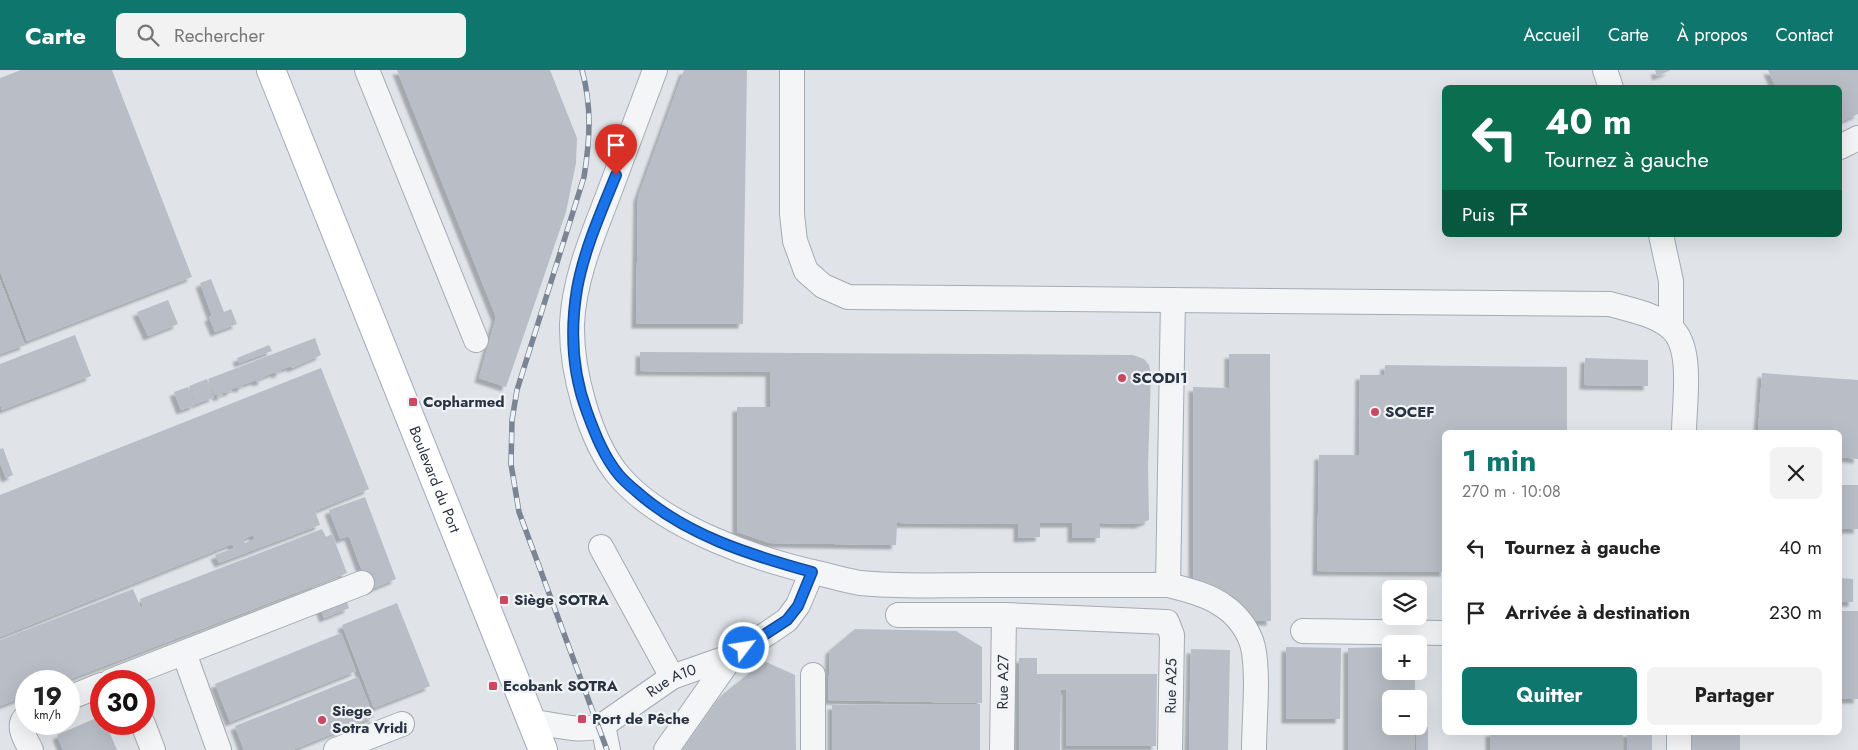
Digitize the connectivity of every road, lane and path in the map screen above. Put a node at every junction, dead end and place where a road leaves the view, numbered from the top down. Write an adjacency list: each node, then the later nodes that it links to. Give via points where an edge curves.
1 (271, 70): 27 (main road, Boulevard du Port)
2 (367, 70): 12 (street)
3 (655, 70): 15 (street, via 589,245 577,287 574,365 583,402 597,440 619,475 648,502 686,526 729,546)
4 (792, 70): 10 (street, via 792,228 806,271 823,286 848,297)
5 (1605, 70): 6 (street)
6 (1610, 85)
7 (1858, 138): 8 (street)
8 (1842, 146)
9 (1661, 237): 11 (street, via 1671,281)
10 (1173, 300): 11 (street, via 1610,304 1653,317); 17 (street)
11 (1671, 327): 13 (street, via 1680,337 1686,356)
12 (476, 340)
13 (1684, 430)
14 (600, 547): 26 (street)
15 (812, 572): 17 (street, via 859,582 906,585); 23 (street, Rue A10, via 798,606 787,620)
16 (362, 583): 22 (street)
17 (1168, 585): 43 (street, via 1198,593 1224,606 1249,636 1253,647)
18 (898, 615): 19 (street)
19 (1004, 615): 41 (street, Rue A27); 42 (street, Rue A25, via 1167,622 1172,635)
20 (1303, 631): 21 (street)
21 (1442, 632)
22 (184, 653): 24 (street); 35 (street)
23 (732, 656): 26 (street, Rue A10); 39 (street, Rue A10)
24 (144, 670)
25 (813, 674): 40 (street)
26 (672, 677): 29 (street, Rue A10)
27 (530, 721): 29 (street, Rue A10, via 581,730); 37 (main road, Boulevard du Port)
28 (402, 724): 36 (street)
29 (603, 725): 38 (street)
30 (24, 735): 33 (street)
31 (147, 735): 34 (street)
32 (1679, 735): 44 (street)
33 (30, 750)
34 (153, 750)
35 (218, 750)
36 (336, 750)
37 (543, 750)
38 (608, 750)
39 (666, 750)
40 (813, 750)
41 (1002, 750)
42 (1170, 750)
43 (1254, 750)
44 (1679, 750)

